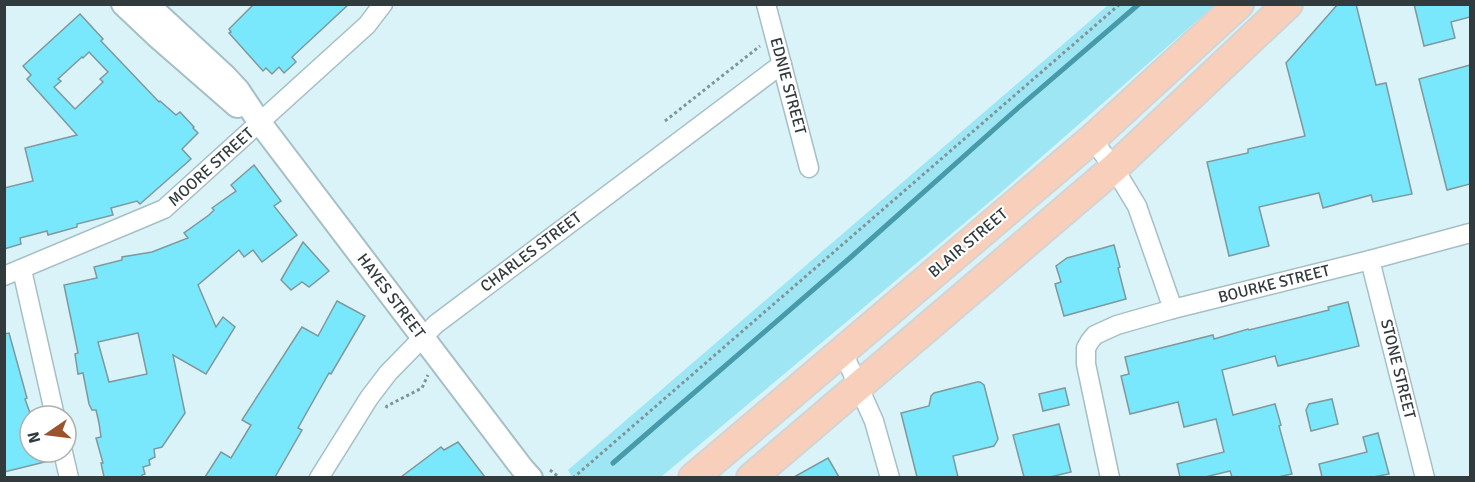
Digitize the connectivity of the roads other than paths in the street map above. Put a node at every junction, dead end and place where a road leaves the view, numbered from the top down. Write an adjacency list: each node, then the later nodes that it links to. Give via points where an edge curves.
1 (123, 4): 8 (street, HAYES STREET, via 228,100)
2 (147, 4): 8 (street, HAYES STREET, via 225,76)
3 (383, 4): 8 (street, MOORE STREET, via 367,25)
4 (766, 4): 7 (street, EDNIE STREET)
5 (1239, 4): 9 (main road, BLAIR STREET)
6 (1288, 4): 11 (main road)
7 (782, 64): 10 (street, EDNIE STREET); 16 (street, CHARLES STREET)
8 (260, 123): 14 (street, MOORE STREET, via 164,209); 16 (street, HAYES STREET)
9 (1092, 139): 11 (street); 17 (main road, BLAIR STREET)
10 (809, 168)
11 (1114, 168): 15 (street, via 1143,219); 18 (main road)
12 (1470, 233): 13 (street, BOURKE STREET)
13 (1370, 260): 15 (street, BOURKE STREET); 26 (street, STONE STREET)
14 (13, 273): 19 (street)
15 (1173, 309): 25 (street, BOURKE STREET, via 1103,330 1086,348)
16 (422, 338): 20 (street, HAYES STREET); 21 (street, CHARLES STREET, via 369,398)
17 (843, 350): 18 (street); 22 (main road, BLAIR STREET)
18 (858, 384): 23 (main road); 24 (street, via 874,421)
19 (51, 404)
20 (530, 472)
21 (319, 477)
22 (693, 477)
23 (751, 477)
24 (890, 477)
25 (1110, 477)
26 (1425, 477)

